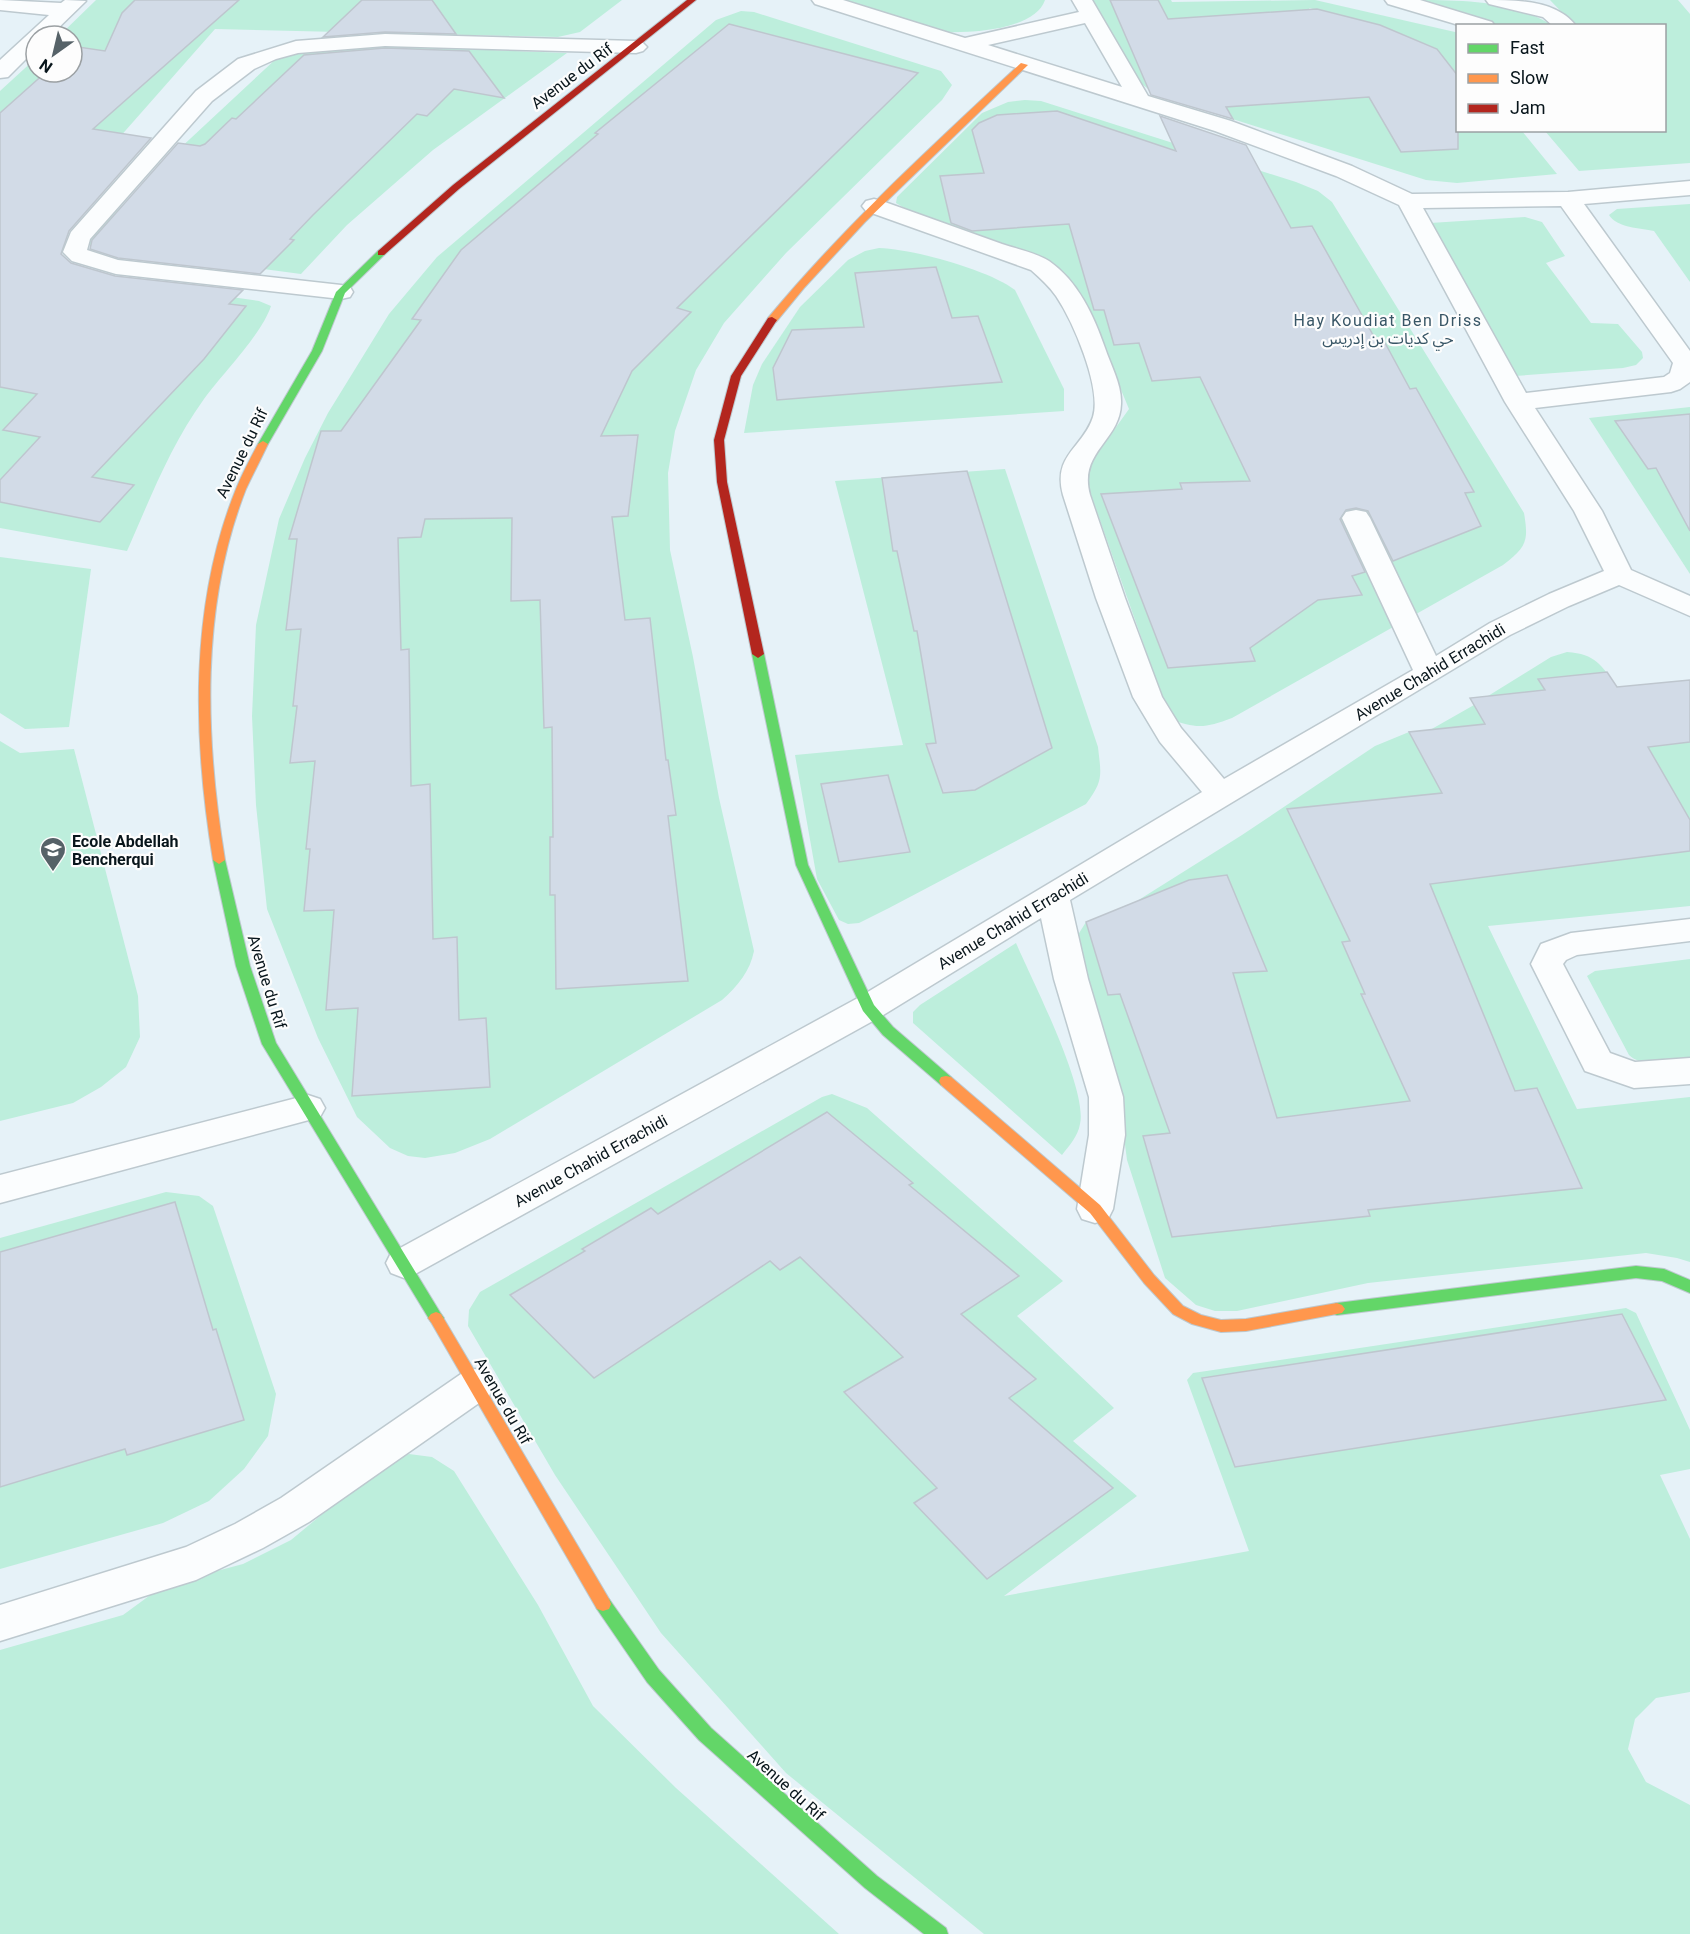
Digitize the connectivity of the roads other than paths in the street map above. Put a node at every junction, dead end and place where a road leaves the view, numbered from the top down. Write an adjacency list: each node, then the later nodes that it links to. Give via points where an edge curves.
1 (692, 0): 12 (street, Avenue du Rif)
2 (822, 0): 11 (street)
3 (1395, 0): 9 (street)
4 (1496, 0): 10 (street, via 1550,13)
5 (0, 4): 6 (street)
6 (71, 5): 8 (street)
7 (1087, 8): 11 (street); 16 (street)
8 (51, 24)
9 (1479, 24)
10 (1564, 24)
11 (963, 45): 14 (street)
12 (636, 47): 21 (street, Avenue du Rif, via 476,170); 21 (street, via 385,40 296,47 269,55 246,64 204,96 79,237 75,247 80,256 116,267)
13 (24, 49): 15 (street)
14 (1024, 65): 16 (street); 20 (street)
15 (0, 72)
16 (1139, 98): 19 (street, via 1344,171)
17 (1690, 189): 18 (street)
18 (1568, 199): 19 (street); 22 (street, via 1686,363 1681,377 1671,384)
19 (1408, 201): 22 (street)
20 (874, 206): 27 (street, via 1039,265 1073,299 1109,403 1109,414 1082,452 1074,473 1075,491 1094,556 1145,692 1178,746); 30 (street, via 761,334 736,376 718,440 722,482 802,865)
21 (340, 292): 32 (street, Avenue du Rif, via 317,351 253,460 227,524 211,611 203,711 210,816 243,966 269,1044)
22 (1518, 402): 24 (street, via 1576,491)
23 (1356, 518): 26 (street)
24 (1620, 575): 25 (street); 26 (street, Avenue Chahid Errachidi, via 1500,629)
25 (1690, 607)
26 (1429, 674): 27 (street, Avenue Chahid Errachidi)
27 (1221, 794): 28 (street, Avenue Chahid Errachidi)
28 (1053, 898): 30 (street, Avenue Chahid Errachidi); 34 (street, via 1071,979 1106,1098 1107,1136)
29 (1690, 930): 31 (street, via 1571,944 1553,952 1547,964 1597,1062 1634,1075)
30 (868, 1008): 34 (street, via 888,1031); 35 (street, Avenue Chahid Errachidi)
31 (1690, 1071)
32 (308, 1108): 33 (street); 35 (street, Avenue du Rif)
33 (0, 1188)
34 (1095, 1209): 36 (street, via 1178,1310 1221,1326 1636,1272 1664,1275)
35 (404, 1263): 37 (street, Avenue du Rif)
36 (1690, 1287)
37 (475, 1385): 38 (street, via 296,1510 249,1536 196,1562); 39 (street, Avenue du Rif, via 591,1587 653,1677 705,1734 776,1799 871,1882)
38 (0, 1623)
39 (939, 1934)

